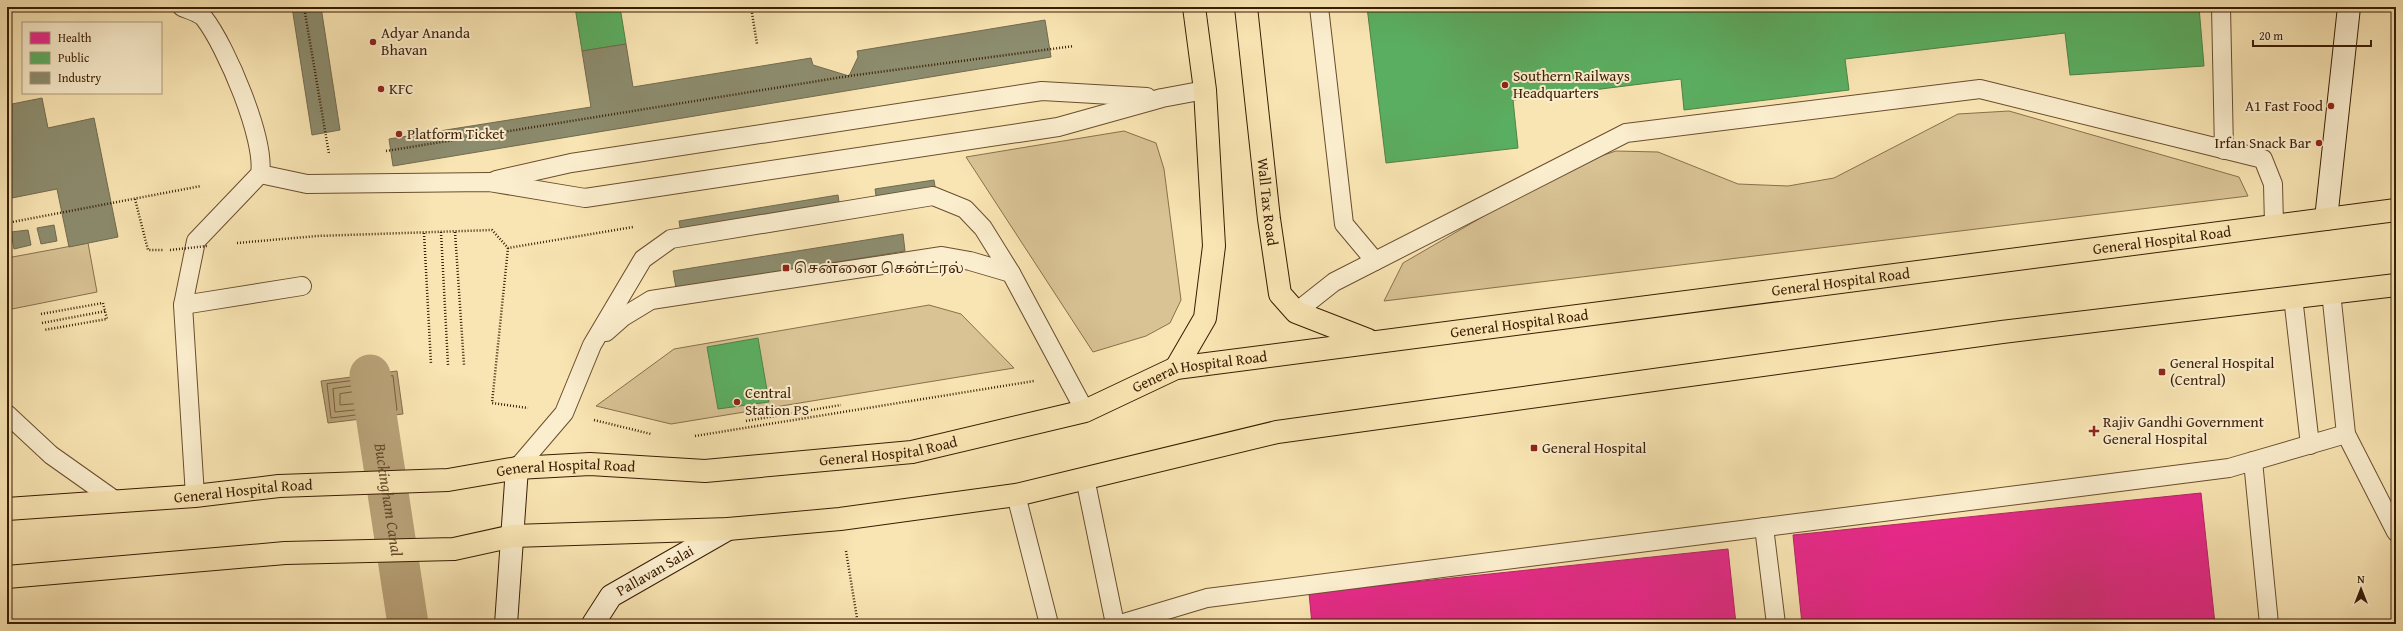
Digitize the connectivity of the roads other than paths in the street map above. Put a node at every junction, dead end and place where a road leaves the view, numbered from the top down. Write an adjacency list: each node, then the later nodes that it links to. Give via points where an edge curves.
1 (182, 7): 10 (lane, via 203,17 231,64 246,105 262,163)
2 (1194, 7): 7 (main road)
3 (1246, 7): 22 (main road, Wall Tax Road, via 1269,219 1280,294)
4 (1319, 7): 15 (lane, via 1344,224)
5 (2221, 7): 9 (lane)
6 (2348, 7): 13 (main road)
7 (1204, 90): 8 (lane); 25 (main road, via 1214,246 1204,318)
8 (1162, 98): 11 (lane, via 1042,91 572,163); 11 (lane, via 1058,127 585,198)
9 (2224, 150): 14 (lane, via 2262,160 2273,184); 15 (lane, via 1980,89 1626,133)
10 (260, 174): 11 (lane, via 307,184); 21 (lane, via 196,241)
11 (488, 182)
12 (2396, 210): 13 (main road, General Hospital Road)
13 (2326, 219): 14 (main road, General Hospital Road)
14 (2274, 225): 23 (main road, General Hospital Road)
15 (1375, 261): 22 (lane, via 1334,282)
16 (1011, 273): 24 (lane, via 942,256 651,300 622,317); 24 (lane, via 983,228 965,209 933,196 671,239 643,259); 26 (lane)
17 (2396, 285): 19 (main road)
18 (302, 286): 21 (lane)
19 (2332, 292): 20 (main road); 28 (lane)
20 (2293, 298): 29 (lane); 32 (main road, via 2002,332 1277,432)
21 (183, 305): 34 (lane)
22 (1296, 312): 23 (main road, Wall Tax Road)
23 (1370, 341): 25 (main road, General Hospital Road)
24 (592, 345): 31 (lane, via 564,413)
25 (1176, 368): 26 (main road, General Hospital Road)
26 (1085, 411): 31 (main road, General Hospital Road, via 912,452 706,471 590,464)
27 (7, 414): 35 (lane, via 51,455)
28 (2346, 434): 29 (lane); 39 (lane)
29 (2310, 445): 30 (lane)
30 (2253, 461): 37 (lane, via 2229,468); 49 (lane)
31 (517, 468): 34 (main road, General Hospital Road, via 448,480 279,486); 40 (main road)
32 (1084, 478): 33 (main road); 46 (lane)
33 (1016, 495): 38 (main road, via 840,520); 45 (lane)
34 (195, 496): 35 (main road, General Hospital Road)
35 (116, 501): 36 (main road, General Hospital Road)
36 (7, 509)
37 (1764, 527): 42 (lane, via 1207,598); 48 (lane)
38 (728, 529): 40 (main road); 44 (main road, Pallavan Salai, via 611,596)
39 (2396, 532)
40 (513, 536): 41 (main road, via 454,549 285,553); 43 (main road)
41 (7, 577)
42 (1145, 620): 47 (lane)
43 (506, 624)
44 (593, 624)
45 (1049, 624)
46 (1115, 624)
47 (1120, 624)
48 (1776, 624)
49 (2269, 624)

